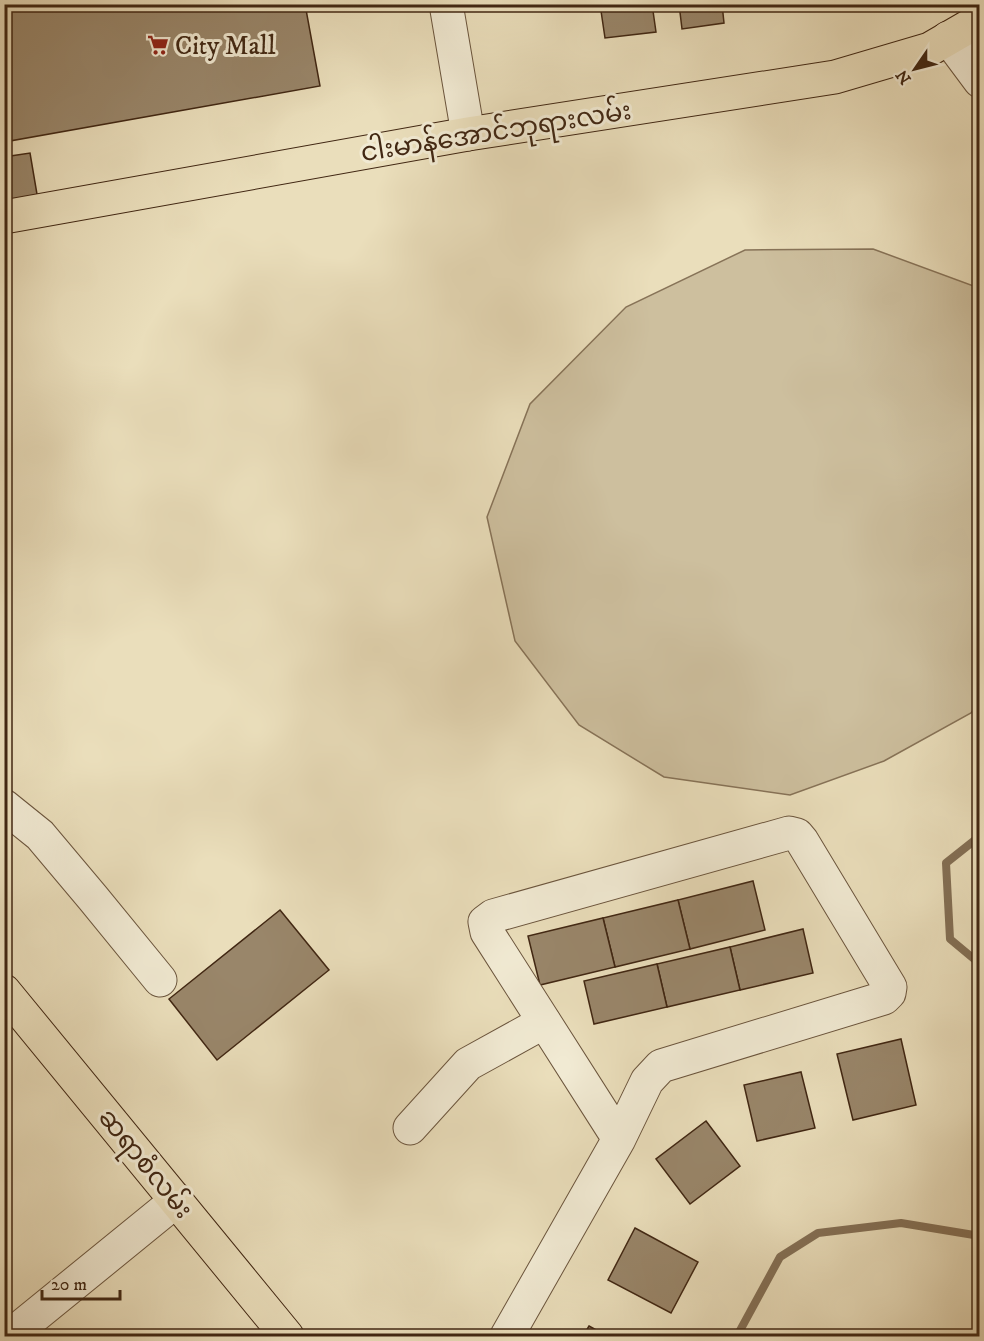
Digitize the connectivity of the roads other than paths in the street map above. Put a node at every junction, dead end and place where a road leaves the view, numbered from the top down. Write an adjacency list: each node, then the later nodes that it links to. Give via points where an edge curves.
1 (446, 4): 5 (street)
2 (980, 20): 3 (main road, ငါးမာန်အောင်ဘုရားလမ်း)
3 (948, 38): 4 (street); 5 (main road, ငါးမာန်အောင်ဘုရားလမ်း, via 930,49 835,77)
4 (980, 81)
5 (468, 134): 6 (main road, ငါးမာန်အောင်ဘုရားလမ်း)
6 (4, 218)
7 (4, 806): 8 (street, via 40,835)
8 (160, 981)
9 (4, 991): 13 (main road, ဆရာစံလမ်း)
10 (544, 1022): 11 (street, via 468,1064); 12 (street); 12 (street, via 487,932 485,922 493,916 789,833 802,841 890,987 889,993 884,998 662,1066 647,1081)
11 (410, 1128)
12 (619, 1139): 16 (street)
13 (177, 1200): 14 (street); 15 (main road, ဆရာစံလမ်း)
14 (9, 1336)
15 (287, 1336)
16 (507, 1336)

